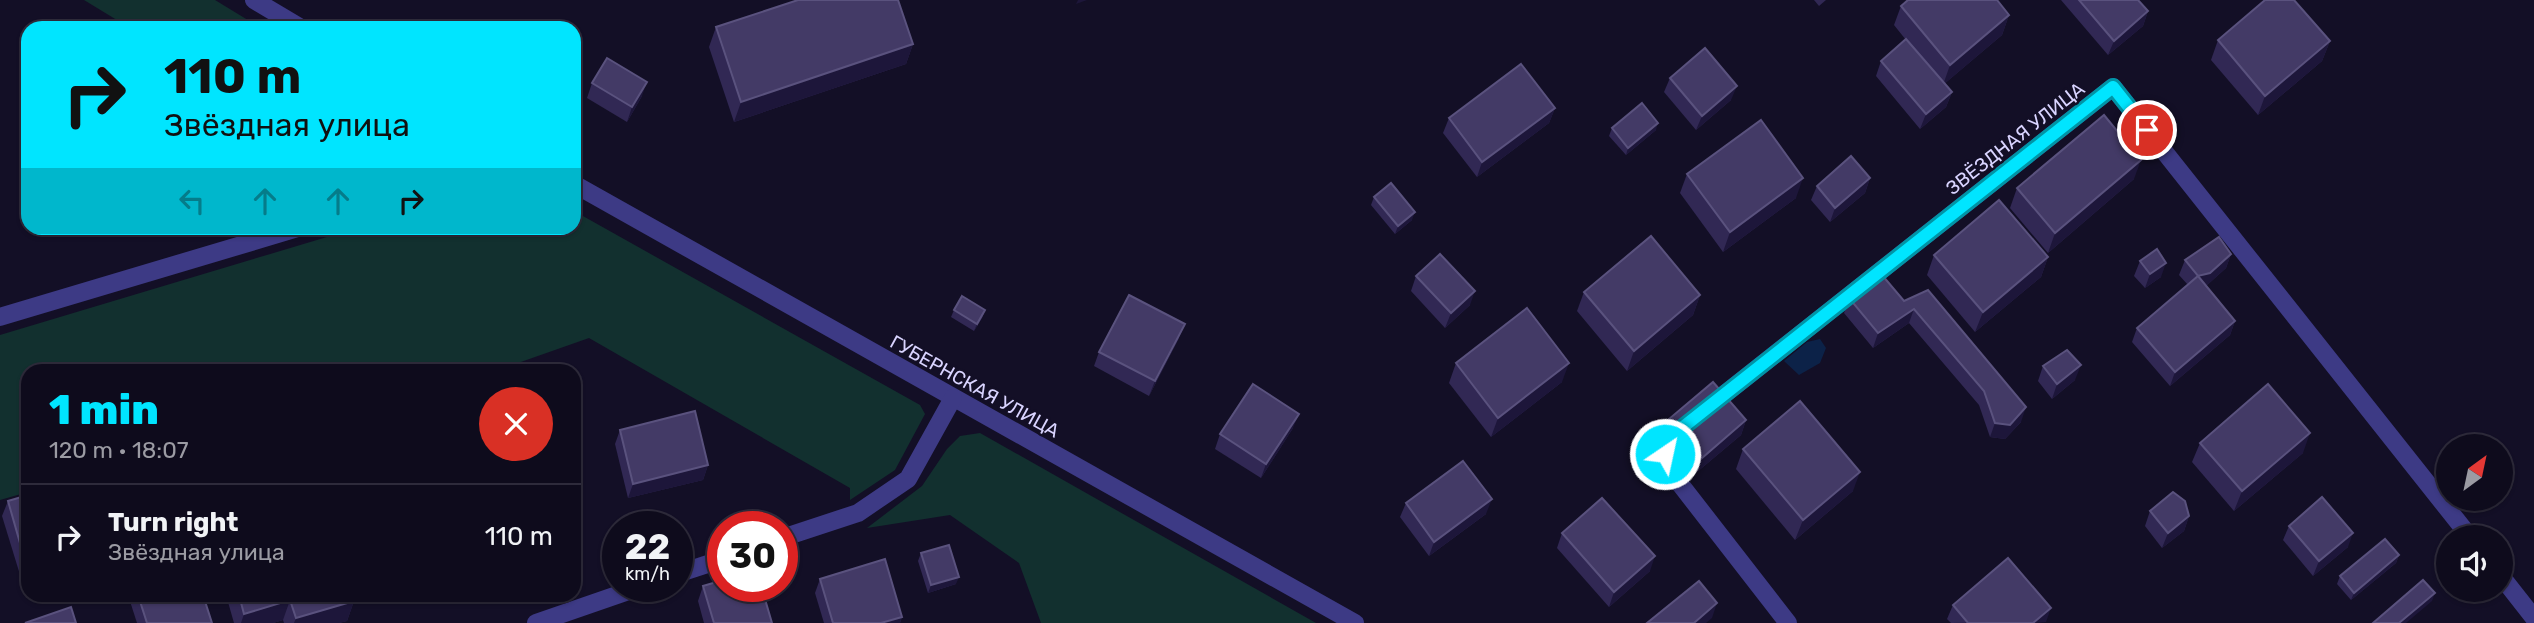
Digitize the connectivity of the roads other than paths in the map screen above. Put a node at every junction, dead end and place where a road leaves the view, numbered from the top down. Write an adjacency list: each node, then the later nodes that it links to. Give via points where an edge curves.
1 (254, 0): 2 (street)
2 (289, 21)
3 (581, 188): 6 (street, ГУБЕРНСКАЯ УЛИЦА)
4 (275, 235): 5 (street)
5 (0, 317)
6 (953, 398): 8 (street, via 908,479 858,513); 13 (street, ГУБЕРНСКАЯ УЛИЦА)
7 (2460, 525): 14 (street, ЗВЁЗДНАЯ УЛИЦА, via 2113,87 1673,435 1665,454 1677,480)
8 (798, 533)
9 (2513, 591): 11 (street)
10 (602, 600): 12 (street)
11 (2534, 618)
12 (536, 623)
13 (1355, 623)
14 (1788, 623)

